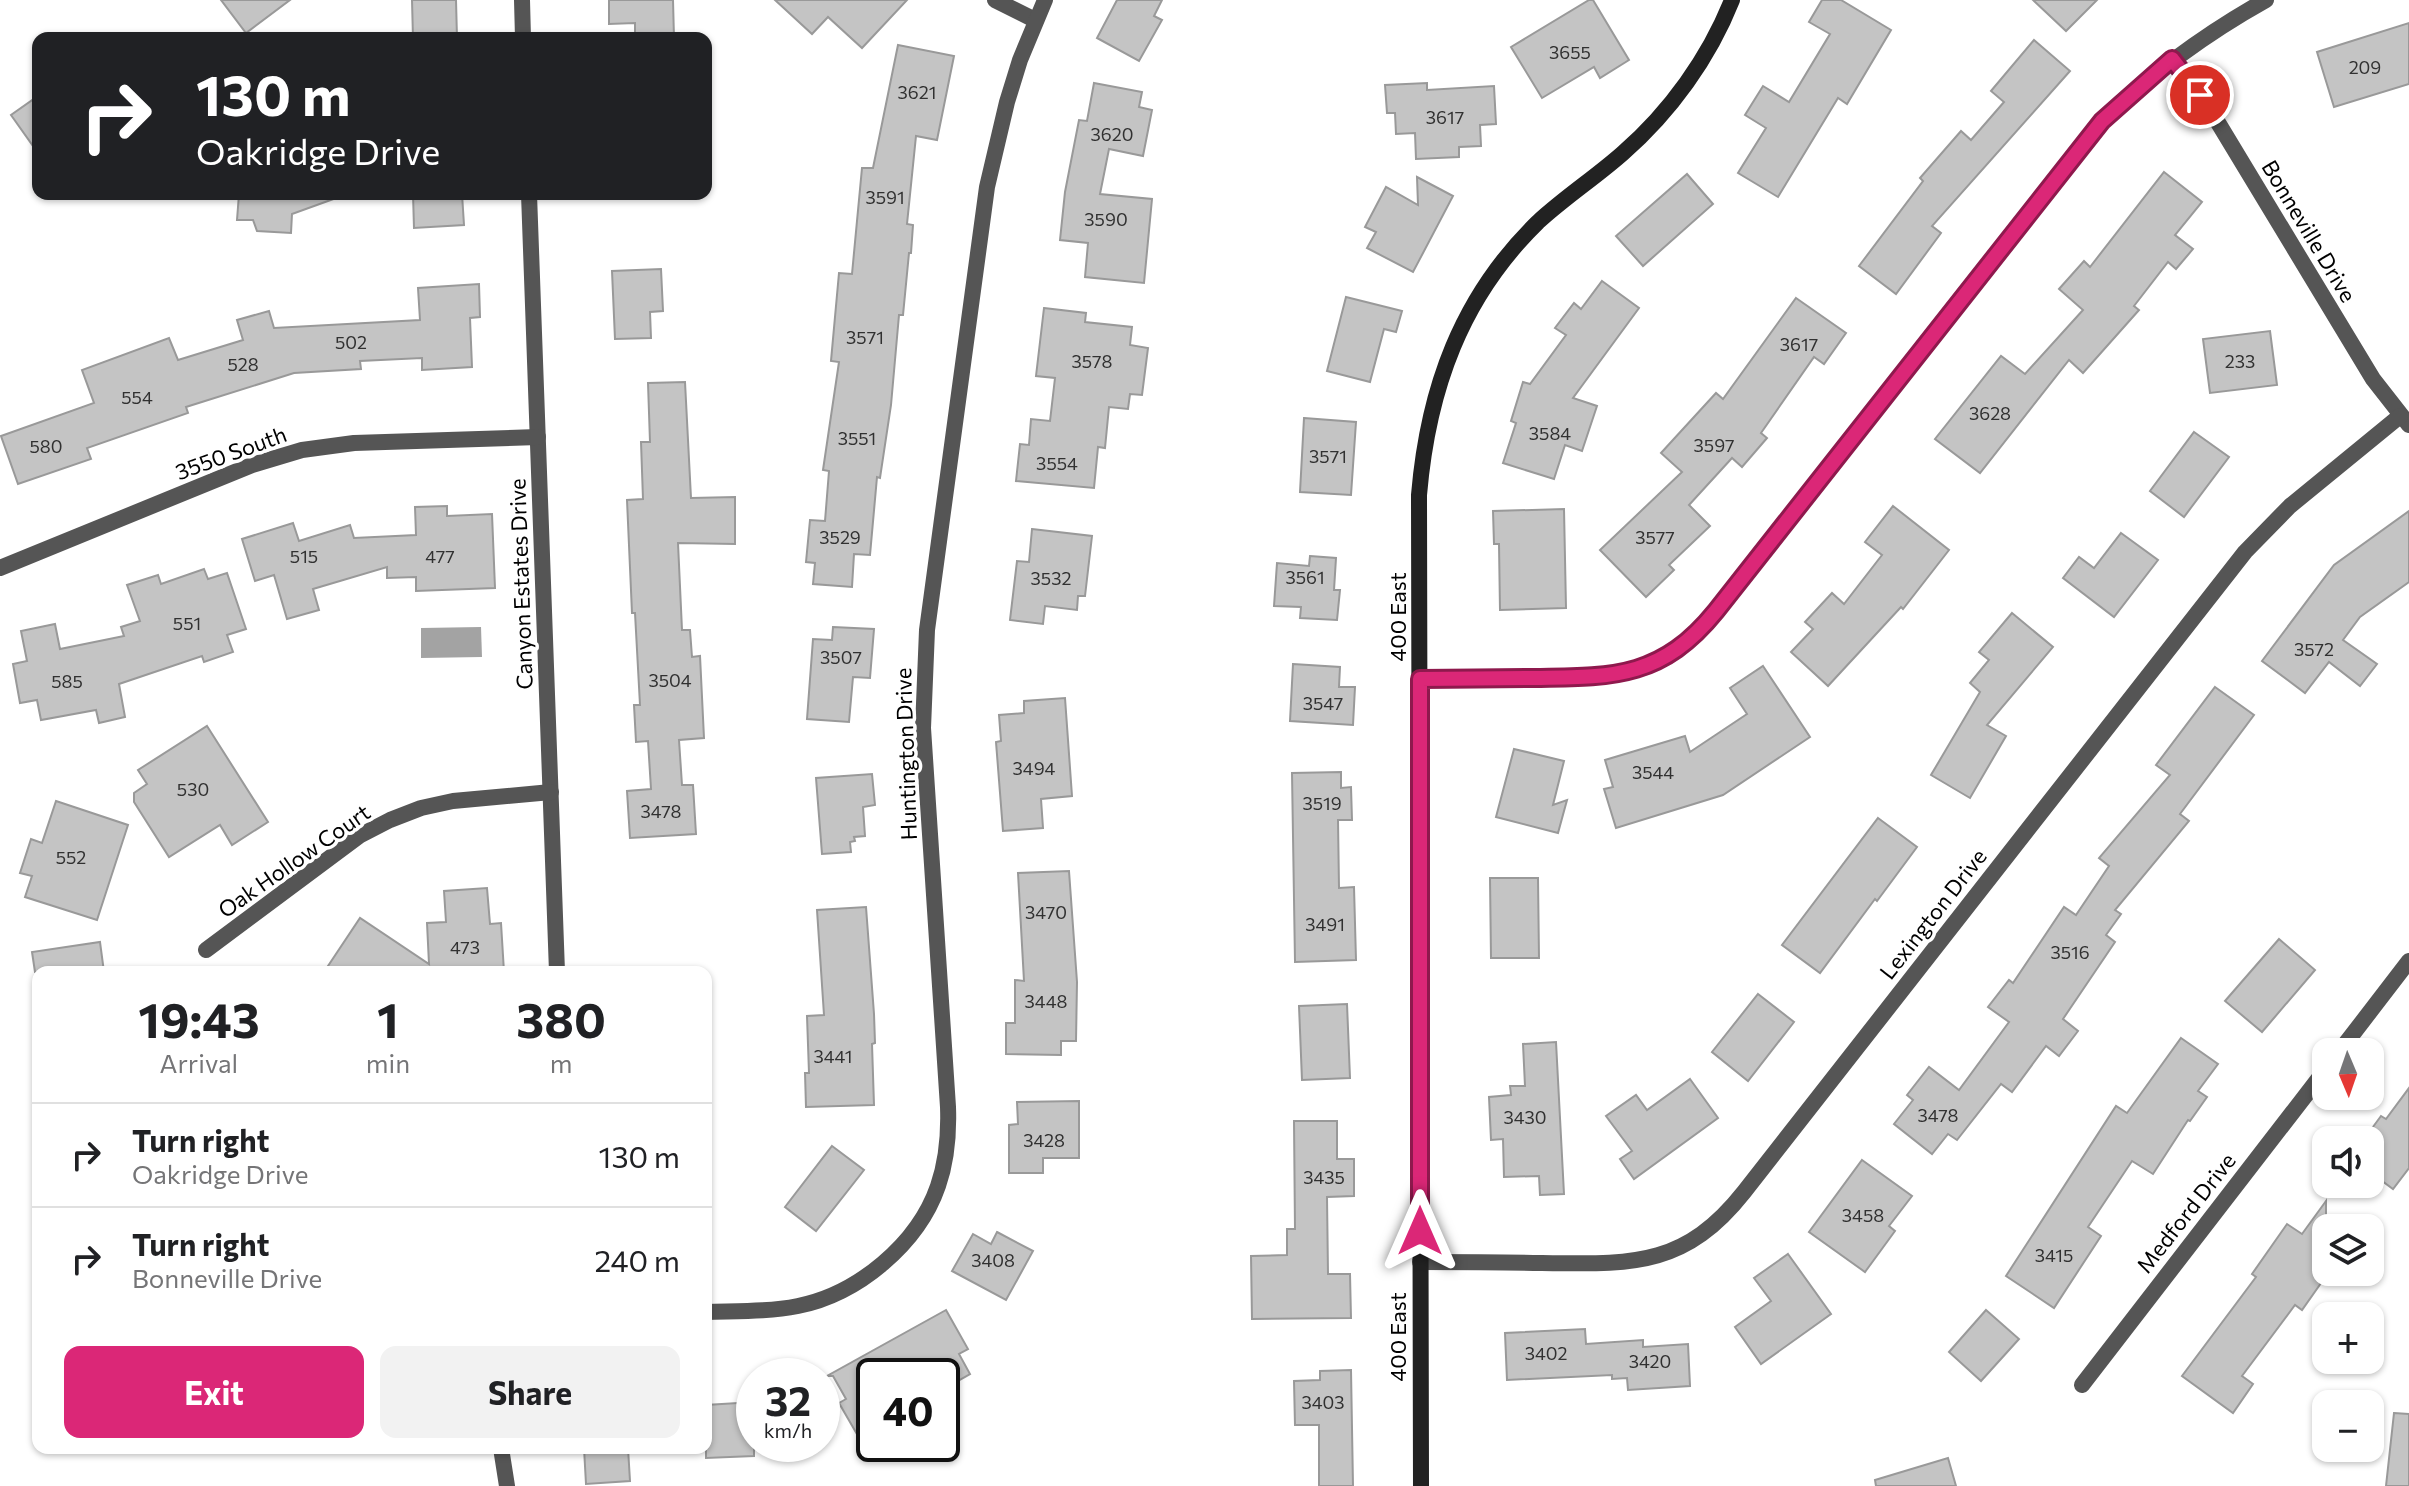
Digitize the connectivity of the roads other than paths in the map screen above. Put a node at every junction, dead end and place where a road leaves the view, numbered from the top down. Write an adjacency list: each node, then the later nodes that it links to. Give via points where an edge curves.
1 (522, 0): 7 (street)
2 (995, 0): 6 (street)
3 (1045, 0): 6 (street, Huntington Drive)
4 (1732, 0): 13 (street, 400 East, via 1715,38 1665,110 1517,244 1463,323 1436,391 1423,450)
5 (2266, 0): 8 (street)
6 (1035, 20): 21 (street, Huntington Drive, via 1007,102 987,187 925,663 923,728 948,1107 943,1168 918,1224 891,1256 858,1281 801,1306)
7 (523, 32)
8 (2172, 59): 10 (street, Bonneville Drive, via 2208,106 2373,379); 13 (street, via 2080,146 1688,642 1654,663 1610,676)
9 (529, 200): 11 (street, Canyon Estates Drive)
10 (2405, 420): 20 (street, Lexington Drive, via 2290,506 2245,552 1716,1223 1681,1247 1630,1262)
11 (538, 437): 12 (street, 3550 South, via 354,443 302,450 252,465); 14 (street, Canyon Estates Drive)
12 (0, 568)
13 (1420, 679): 20 (street, 400 East)
14 (551, 792): 15 (street, Oak Hollow Court, via 453,801 390,820 359,836); 17 (street, Canyon Estates Drive)
15 (206, 950)
16 (2409, 961): 18 (street)
17 (557, 966)
18 (2350, 1038)
19 (2312, 1087): 22 (street, Medford Drive)
20 (1420, 1262): 25 (street, 400 East)
21 (712, 1312)
22 (2082, 1385)
23 (502, 1454): 24 (street)
24 (507, 1486)
25 (1421, 1486)

